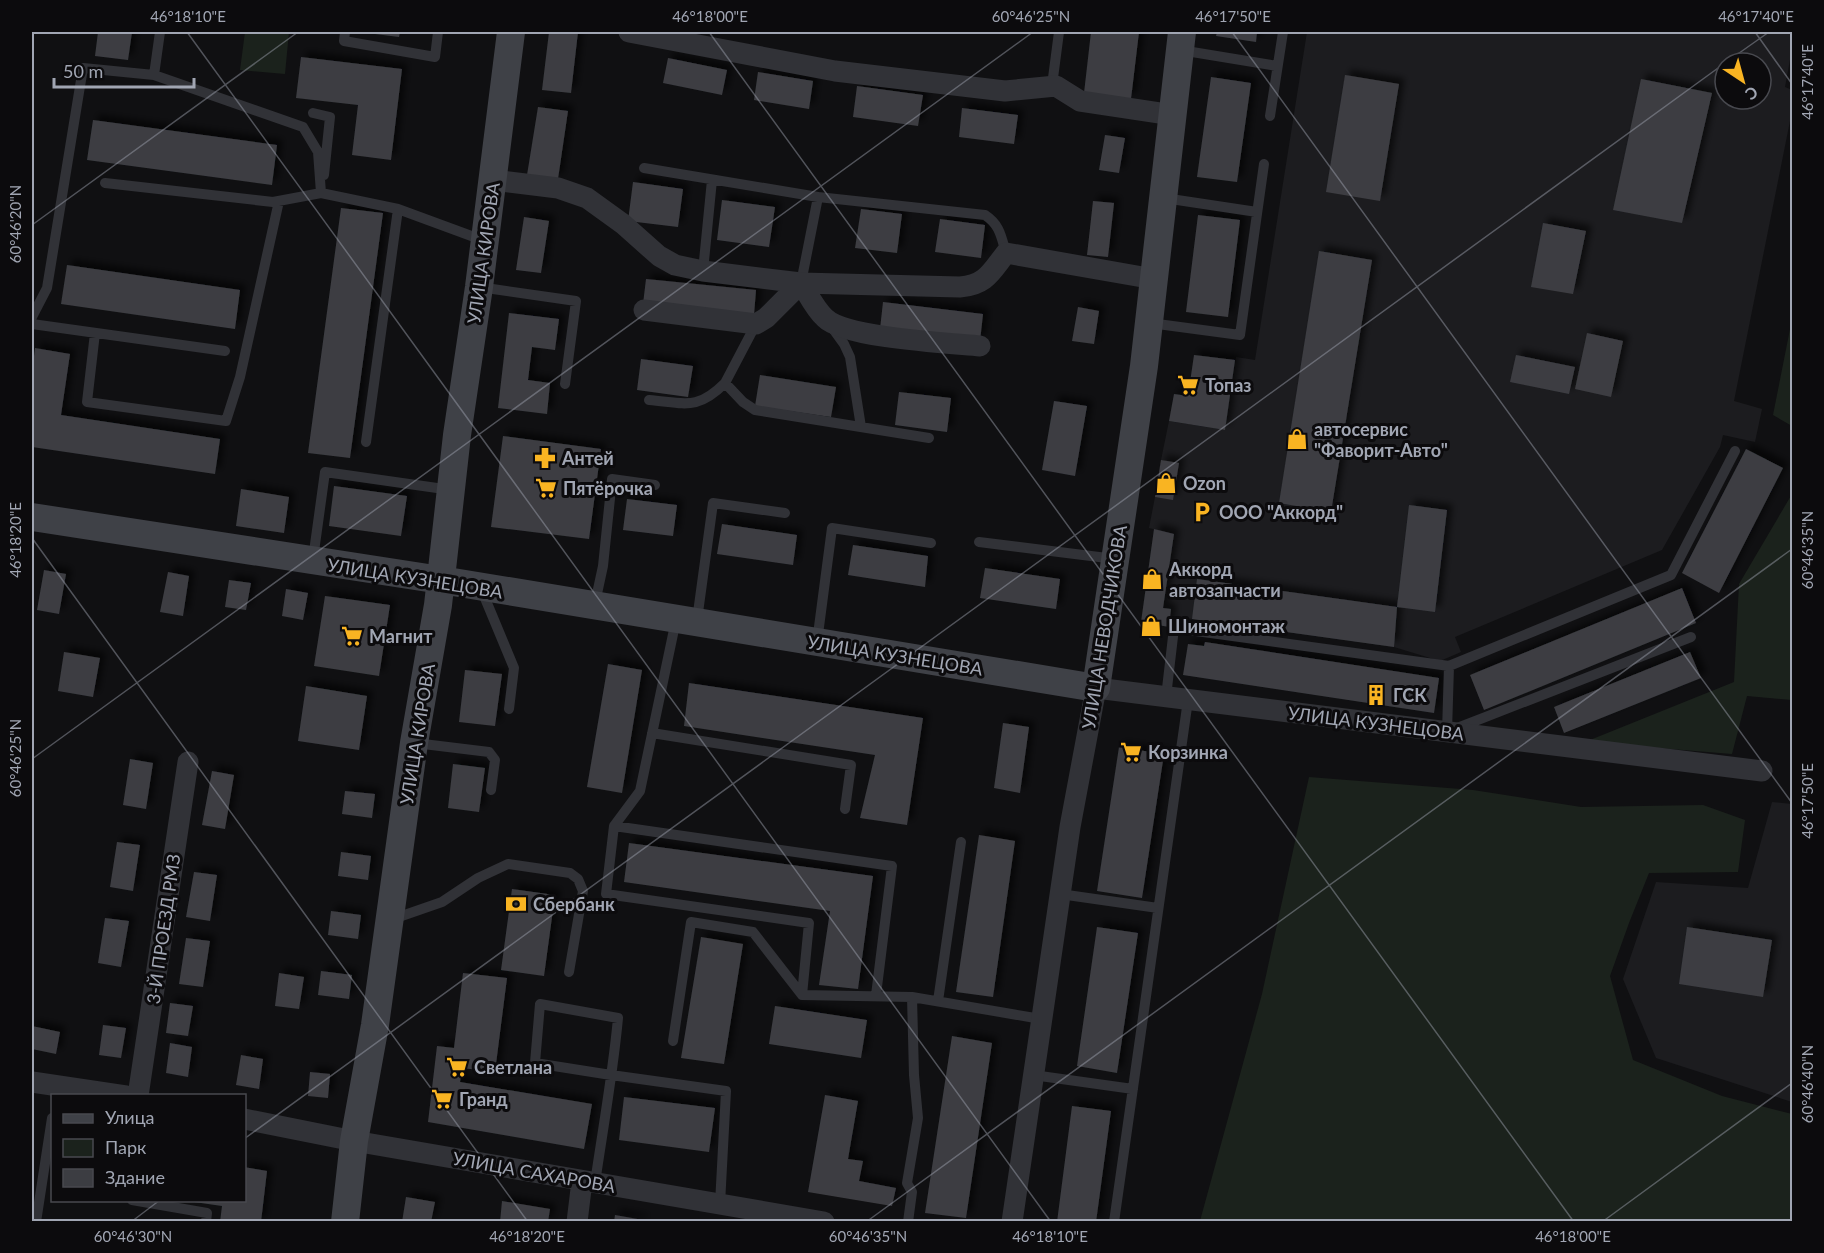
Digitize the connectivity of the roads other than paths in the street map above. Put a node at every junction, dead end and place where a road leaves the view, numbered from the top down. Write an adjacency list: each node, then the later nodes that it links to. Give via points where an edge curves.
1 (160, 32): 11 (lane)
2 (337, 32): 8 (lane)
3 (438, 32): 8 (lane, via 435,57)
4 (511, 32): 18 (main road, УЛИЦА КИРОВА)
5 (629, 32): 12 (street, via 835,71 1005,91)
6 (1059, 32): 12 (lane, via 1053,78)
7 (1283, 32): 10 (lane)
8 (345, 36)
9 (1181, 41): 10 (lane); 14 (main road, УЛИЦА НЕВОДЧИКОВА)
10 (1277, 66): 15 (lane)
11 (154, 75): 21 (lane, via 303,127 318,152); 34 (lane, via 83,68 47,288)
12 (1056, 86): 14 (street, via 1080,101)
13 (313, 113): 21 (lane, via 330,117)
14 (1173, 115): 23 (main road, УЛИЦА НЕВОДЧИКОВА)
15 (1269, 116)
16 (1264, 164): 26 (lane)
17 (644, 168): 19 (lane)
18 (493, 180): 27 (main road, УЛИЦА КИРОВА); 29 (street, via 558,188 587,198 659,256 675,265)
19 (712, 180): 22 (lane); 29 (lane)
20 (105, 183): 24 (lane)
21 (321, 193): 24 (lane); 25 (lane)
22 (818, 197): 28 (lane, via 985,215 994,221); 31 (lane)
23 (1164, 198): 26 (lane); 30 (main road, УЛИЦА НЕВОДЧИКОВА)
24 (279, 201): 39 (lane, via 240,377 226,421 87,402)
25 (398, 209): 27 (lane); 47 (lane)
26 (1257, 212): 36 (lane, via 1240,335)
27 (485, 241): 32 (main road, УЛИЦА КИРОВА)
28 (1006, 253): 30 (street); 31 (street, via 985,280 972,286)
29 (703, 271): 31 (street)
30 (1154, 279): 36 (main road, УЛИЦА НЕВОДЧИКОВА)
31 (801, 283): 35 (street); 38 (street)
32 (479, 287): 43 (lane, via 576,301); 50 (main road, УЛИЦА КИРОВА)
33 (644, 310): 38 (street)
34 (32, 317)
35 (825, 319): 40 (street, via 846,330 868,334); 45 (lane, via 850,357)
36 (1150, 323): 55 (main road, УЛИЦА НЕВОДЧИКОВА)
37 (32, 324): 39 (lane)
38 (756, 324): 42 (lane)
39 (95, 333): 41 (lane)
40 (980, 346)
41 (225, 351)
42 (725, 383): 44 (lane, via 712,396 695,404); 45 (lane, via 755,410)
43 (565, 384)
44 (649, 400)
45 (861, 427): 46 (lane)
46 (929, 438)
47 (366, 442)
48 (1735, 451): 63 (lane, via 1671,575)
49 (655, 485): 59 (lane, via 612,478)
50 (451, 490): 56 (lane, via 325,472); 57 (main road, УЛИЦА КИРОВА)
51 (784, 513): 60 (lane, via 713,503)
52 (32, 517): 56 (main road, УЛИЦА КУЗНЕЦОВА)
53 (979, 542): 55 (lane)
54 (931, 543): 62 (lane, via 832,528)
55 (1115, 559): 64 (main road, УЛИЦА НЕВОДЧИКОВА)
56 (312, 561): 57 (main road, УЛИЦА КУЗНЕЦОВА)
57 (441, 580): 58 (main road, УЛИЦА КУЗНЕЦОВА); 70 (main road, УЛИЦА КИРОВА)
58 (480, 588): 59 (main road, УЛИЦА КУЗНЕЦОВА); 67 (lane, via 514,668)
59 (595, 606): 60 (main road, УЛИЦА КУЗНЕЦОВА)
60 (686, 621): 62 (main road, УЛИЦА КУЗНЕЦОВА); 69 (lane)
61 (1691, 637): 68 (lane)
62 (817, 643): 64 (main road, УЛИЦА КУЗНЕЦОВА)
63 (1449, 666): 65 (lane, via 1174,628); 68 (lane)
64 (1096, 688): 65 (street, УЛИЦА КУЗНЕЦОВА); 77 (street, УЛИЦА НЕВОДЧИКОВА)
65 (1166, 697): 66 (street, УЛИЦА КУЗНЕЦОВА)
66 (1188, 699): 68 (street, УЛИЦА КУЗНЕЦОВА); 78 (lane)
67 (509, 710)
68 (1447, 732): 72 (street, УЛИЦА КУЗНЕЦОВА)
69 (652, 733): 74 (lane, via 851,765); 75 (lane, via 640,791)
70 (414, 743): 73 (lane, via 489,752 495,760); 79 (main road, УЛИЦА КИРОВА)
71 (188, 762): 94 (street, 3-Й ПРОЕЗД РМЗ)
72 (1762, 771)
73 (491, 790)
74 (845, 810)
75 (614, 826): 81 (lane, via 606,894 809,923); 82 (lane, via 892,866)
76 (961, 842): 84 (lane)
77 (1060, 894): 78 (lane); 85 (street, УЛИЦА НЕВОДЧИКОВА)
78 (1158, 908): 90 (lane)
79 (391, 919): 80 (lane, via 442,902 508,864 570,873 583,891); 97 (main road, УЛИЦА КИРОВА)
80 (569, 972)
81 (802, 995): 82 (lane); 86 (lane, via 753,932 691,922)
82 (876, 995): 83 (lane)
83 (912, 997): 84 (lane); 106 (lane, via 918,1118 907,1183 912,1192)
84 (938, 1001): 85 (lane)
85 (1041, 1019): 88 (street, УЛИЦА НЕВОДЧИКОВА)
86 (673, 1041)
87 (611, 1075): 87 (lane, via 535,1063 540,1004 618,1018); 98 (lane); 100 (lane, via 726,1091)
88 (1033, 1075): 90 (lane); 107 (street, УЛИЦА НЕВОДЧИКОВА)
89 (32, 1082): 91 (street)
90 (1133, 1089): 108 (lane)
91 (57, 1091): 92 (street)
92 (90, 1093): 93 (street)
93 (108, 1094)
94 (138, 1094)
95 (246, 1119): 97 (street, УЛИЦА САХАРОВА)
96 (51, 1124): 101 (lane)
97 (354, 1141): 98 (street, УЛИЦА САХАРОВА); 103 (main road, УЛИЦА КИРОВА)
98 (589, 1182): 100 (street, УЛИЦА САХАРОВА); 104 (street)
99 (144, 1202): 102 (lane, via 207,1213)
100 (731, 1211): 105 (street, УЛИЦА САХАРОВА)
101 (36, 1221)
102 (206, 1221)
103 (345, 1221)
104 (578, 1221)
105 (824, 1221)
106 (908, 1221)
107 (1012, 1221)
108 (1114, 1221)

